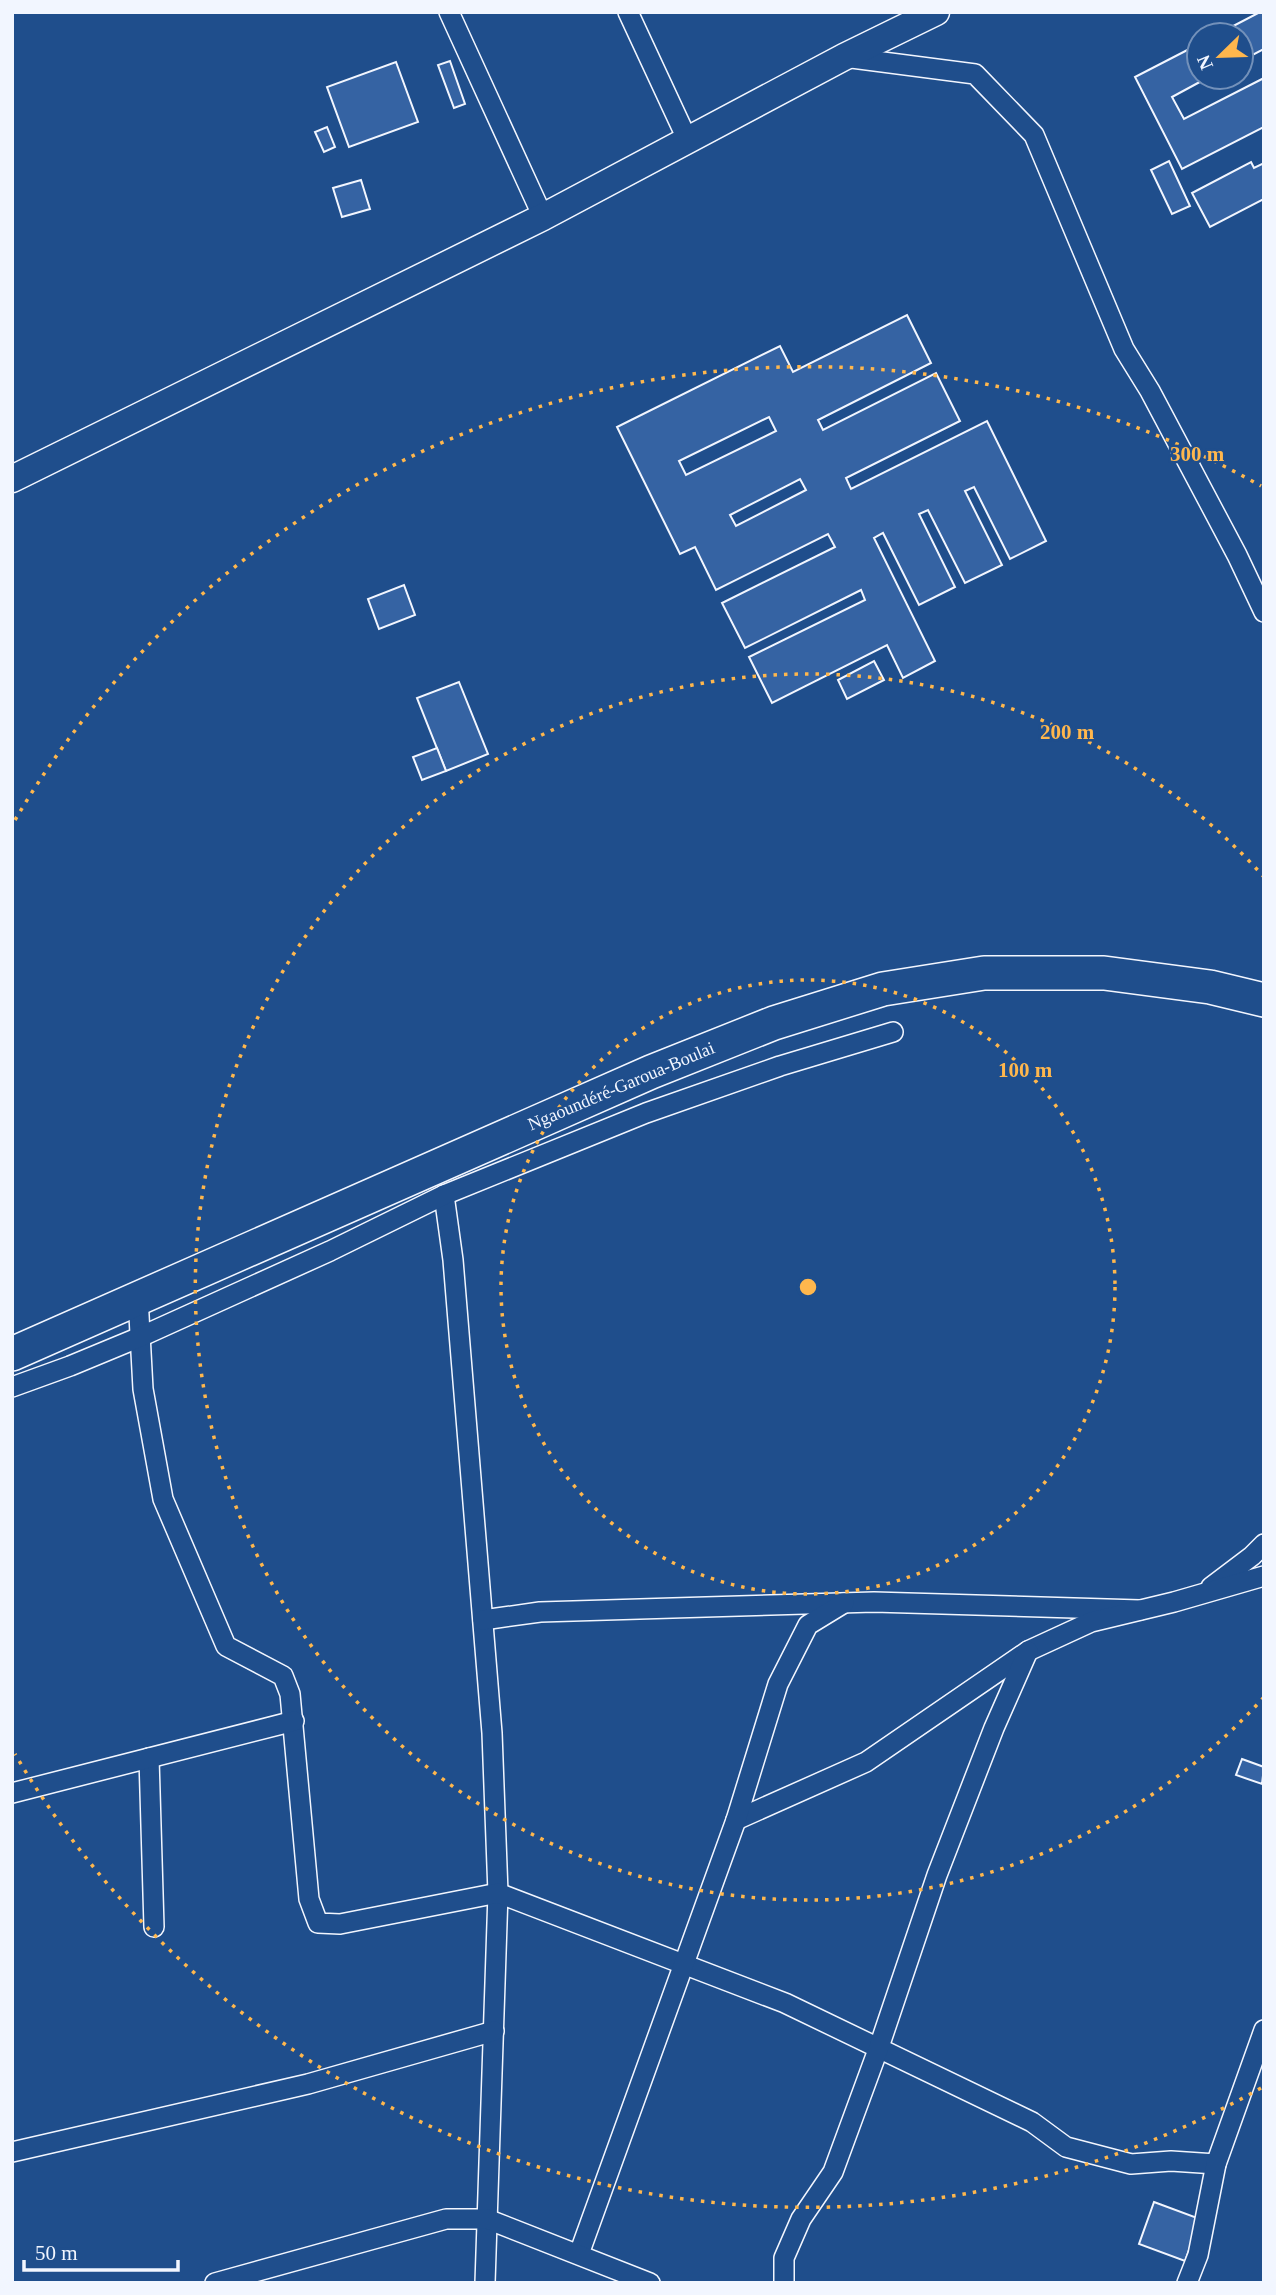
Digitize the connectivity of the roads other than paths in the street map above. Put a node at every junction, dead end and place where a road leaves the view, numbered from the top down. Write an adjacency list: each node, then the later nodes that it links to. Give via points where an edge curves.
1 (449, 12): 6 (street)
2 (628, 12): 5 (street)
3 (936, 12): 4 (street)
4 (845, 57): 5 (street); 8 (street, via 975,74 1034,135 1124,349)
5 (688, 141): 6 (street)
6 (543, 218): 7 (street)
7 (12, 479)
8 (1264, 612)
9 (1264, 1000): 12 (highway, Ngaoundéré-Garoua-Boulai, via 1210,987 1104,973 984,973 883,989 774,1023 651,1072)
10 (893, 1032): 11 (street, via 646,1113)
11 (444, 1195): 13 (street); 23 (street)
12 (318, 1218): 13 (street); 14 (highway, Ngaoundéré-Garoua-Boulai)
13 (357, 1237): 15 (street)
14 (138, 1297): 15 (street); 16 (highway, Ngaoundéré-Garoua-Boulai)
15 (140, 1337): 17 (street); 25 (street, via 142,1389 163,1499 226,1646 283,1676)
16 (12, 1354)
17 (12, 1387)
18 (1264, 1544): 20 (street)
19 (1264, 1576): 20 (street)
20 (1201, 1594): 22 (street)
21 (844, 1603): 22 (street); 23 (street, via 540,1612); 28 (street, via 808,1625 778,1684)
22 (1140, 1610): 24 (street, via 1091,1622)
23 (483, 1620): 29 (street)
24 (1028, 1651): 28 (street, via 866,1762); 34 (street, via 937,1875)
25 (294, 1721): 26 (street); 29 (street, via 309,1899 318,1923 340,1924)
26 (149, 1758): 27 (street); 30 (street)
27 (12, 1793)
28 (736, 1820): 31 (street)
29 (498, 1893): 31 (street); 32 (street)
30 (154, 1927)
31 (685, 1965): 34 (street, via 785,2003); 38 (street)
32 (494, 2031): 35 (street, via 308,2084); 37 (street)
33 (1263, 2035): 36 (street)
34 (879, 2047): 36 (street, via 1032,2122 1066,2147 1131,2164); 42 (street, via 833,2172 801,2219 784,2258)
35 (12, 2152)
36 (1216, 2164): 43 (street, via 1198,2255)
37 (487, 2219): 38 (street); 39 (street, via 446,2219); 40 (street)
38 (579, 2254): 41 (street)
39 (215, 2283)
40 (485, 2283)
41 (650, 2283)
42 (784, 2283)
43 (1187, 2283)

